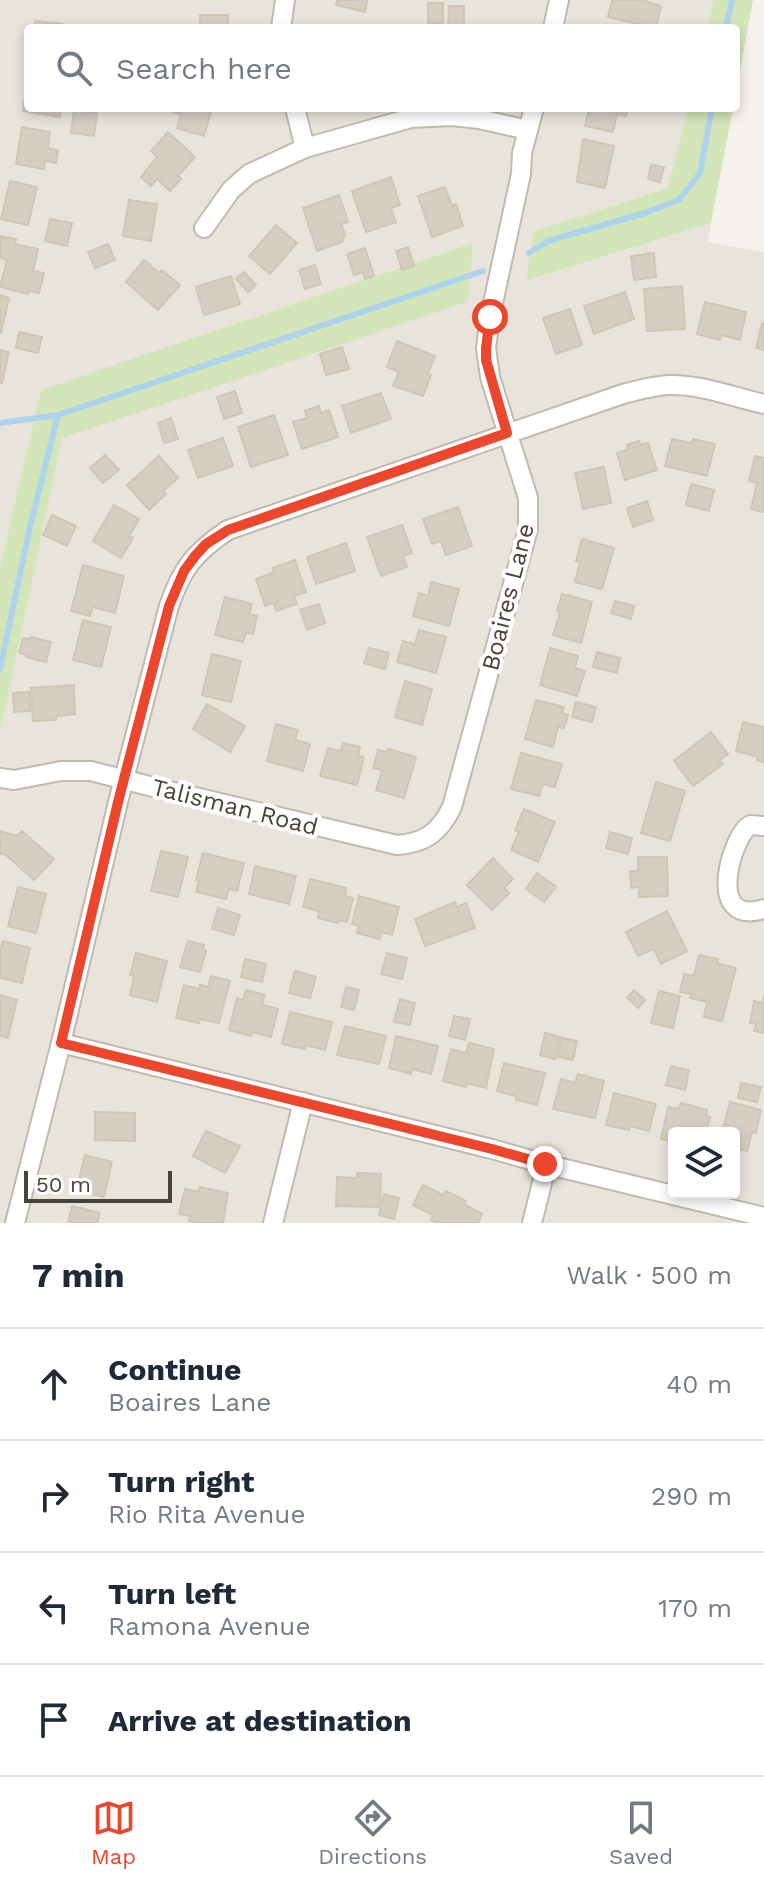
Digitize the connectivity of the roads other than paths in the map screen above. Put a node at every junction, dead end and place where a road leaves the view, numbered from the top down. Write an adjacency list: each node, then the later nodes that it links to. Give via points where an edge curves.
1 (285, 0): 3 (street)
2 (559, 0): 4 (street)
3 (282, 24)
4 (554, 24)
5 (296, 112): 8 (street)
6 (533, 112): 7 (street, Boaires Lane)
7 (528, 130): 8 (street, via 452,116 411,118); 11 (street, Boaires Lane, via 486,348)
8 (305, 148): 9 (street, via 249,174)
9 (204, 228)
10 (764, 404): 11 (street, via 667,385 623,394)
11 (507, 433): 13 (street, via 272,513 206,544 175,588); 15 (street, Boaires Lane, via 528,498 528,529 452,807 440,827)
12 (0, 778): 13 (street, Talisman Road, via 91,771)
13 (124, 779): 15 (street, Talisman Road, via 381,842); 17 (street)
14 (764, 826): 16 (street, via 742,831 727,882 734,907 743,912)
15 (423, 840)
16 (764, 909)
17 (61, 1043): 18 (street); 21 (street)
18 (303, 1102): 19 (street); 22 (street)
19 (545, 1164): 20 (street); 23 (street)
20 (764, 1217)
21 (15, 1223)
22 (273, 1223)
23 (532, 1223)

